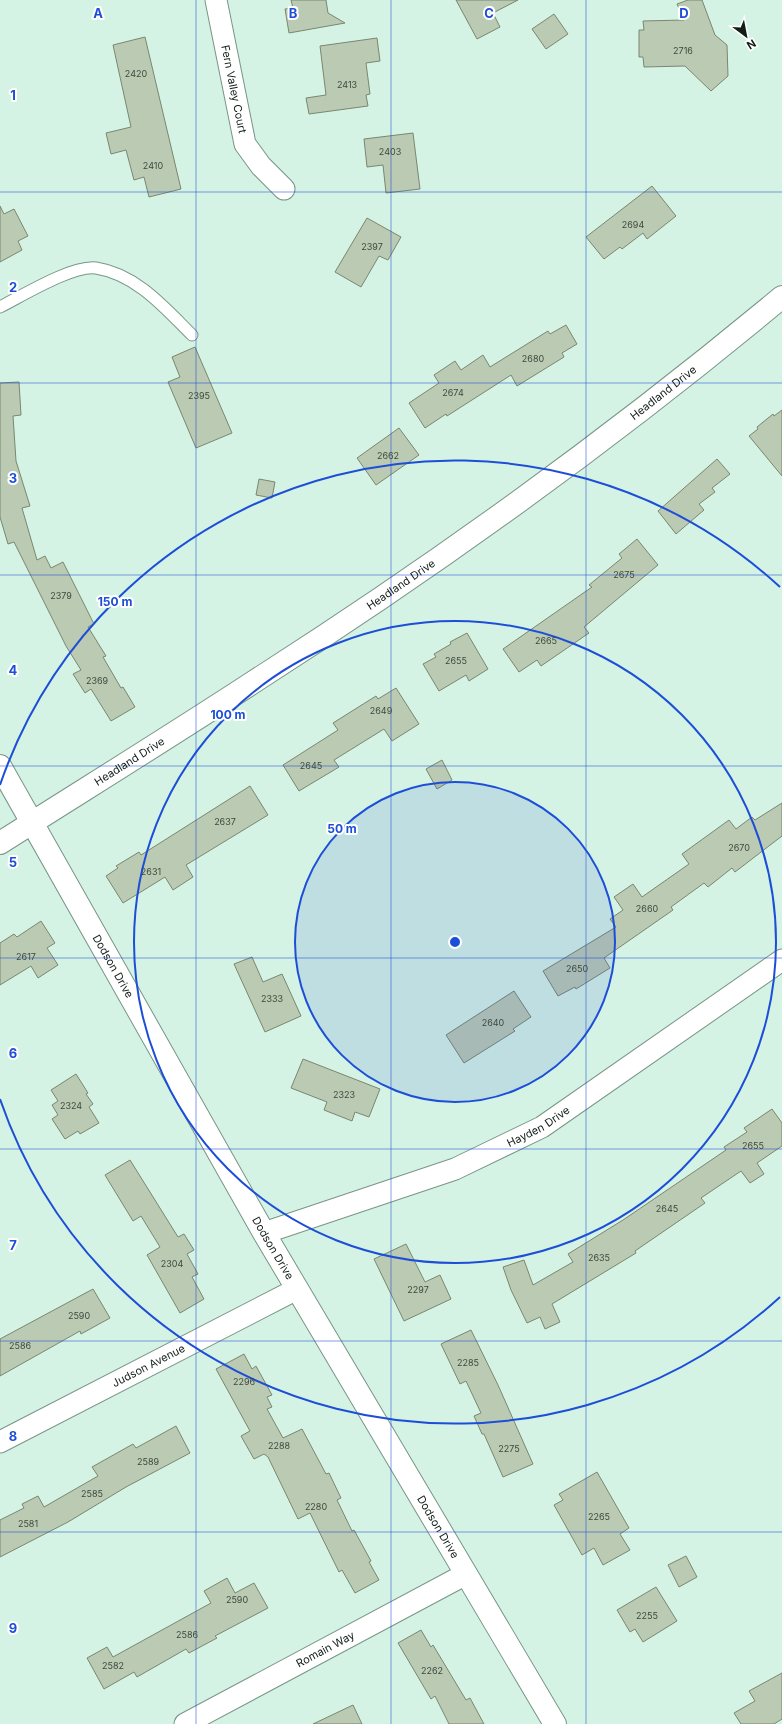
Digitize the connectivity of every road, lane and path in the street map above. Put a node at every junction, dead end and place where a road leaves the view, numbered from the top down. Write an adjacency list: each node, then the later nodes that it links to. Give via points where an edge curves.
1 (216, 0): 2 (street, Fern Valley Court, via 245,144 261,166)
2 (284, 189)
3 (782, 296): 7 (street, Headland Drive, via 722,347 561,470 406,580 257,680)
4 (0, 307): 5 (lane, via 71,272 95,268 125,277 161,302)
5 (192, 335)
6 (0, 766): 7 (street, Dodson Drive)
7 (31, 823): 8 (street, Headland Drive); 10 (street, Dodson Drive)
8 (0, 843)
9 (782, 960): 10 (street, Hayden Drive, via 542,1127 455,1169)
10 (264, 1233): 11 (street, Dodson Drive)
11 (297, 1288): 12 (street, Judson Avenue); 13 (street, Dodson Drive)
12 (0, 1442)
13 (466, 1574): 14 (street, Romain Way); 15 (street, Dodson Drive)
14 (185, 1724)
15 (556, 1724)

